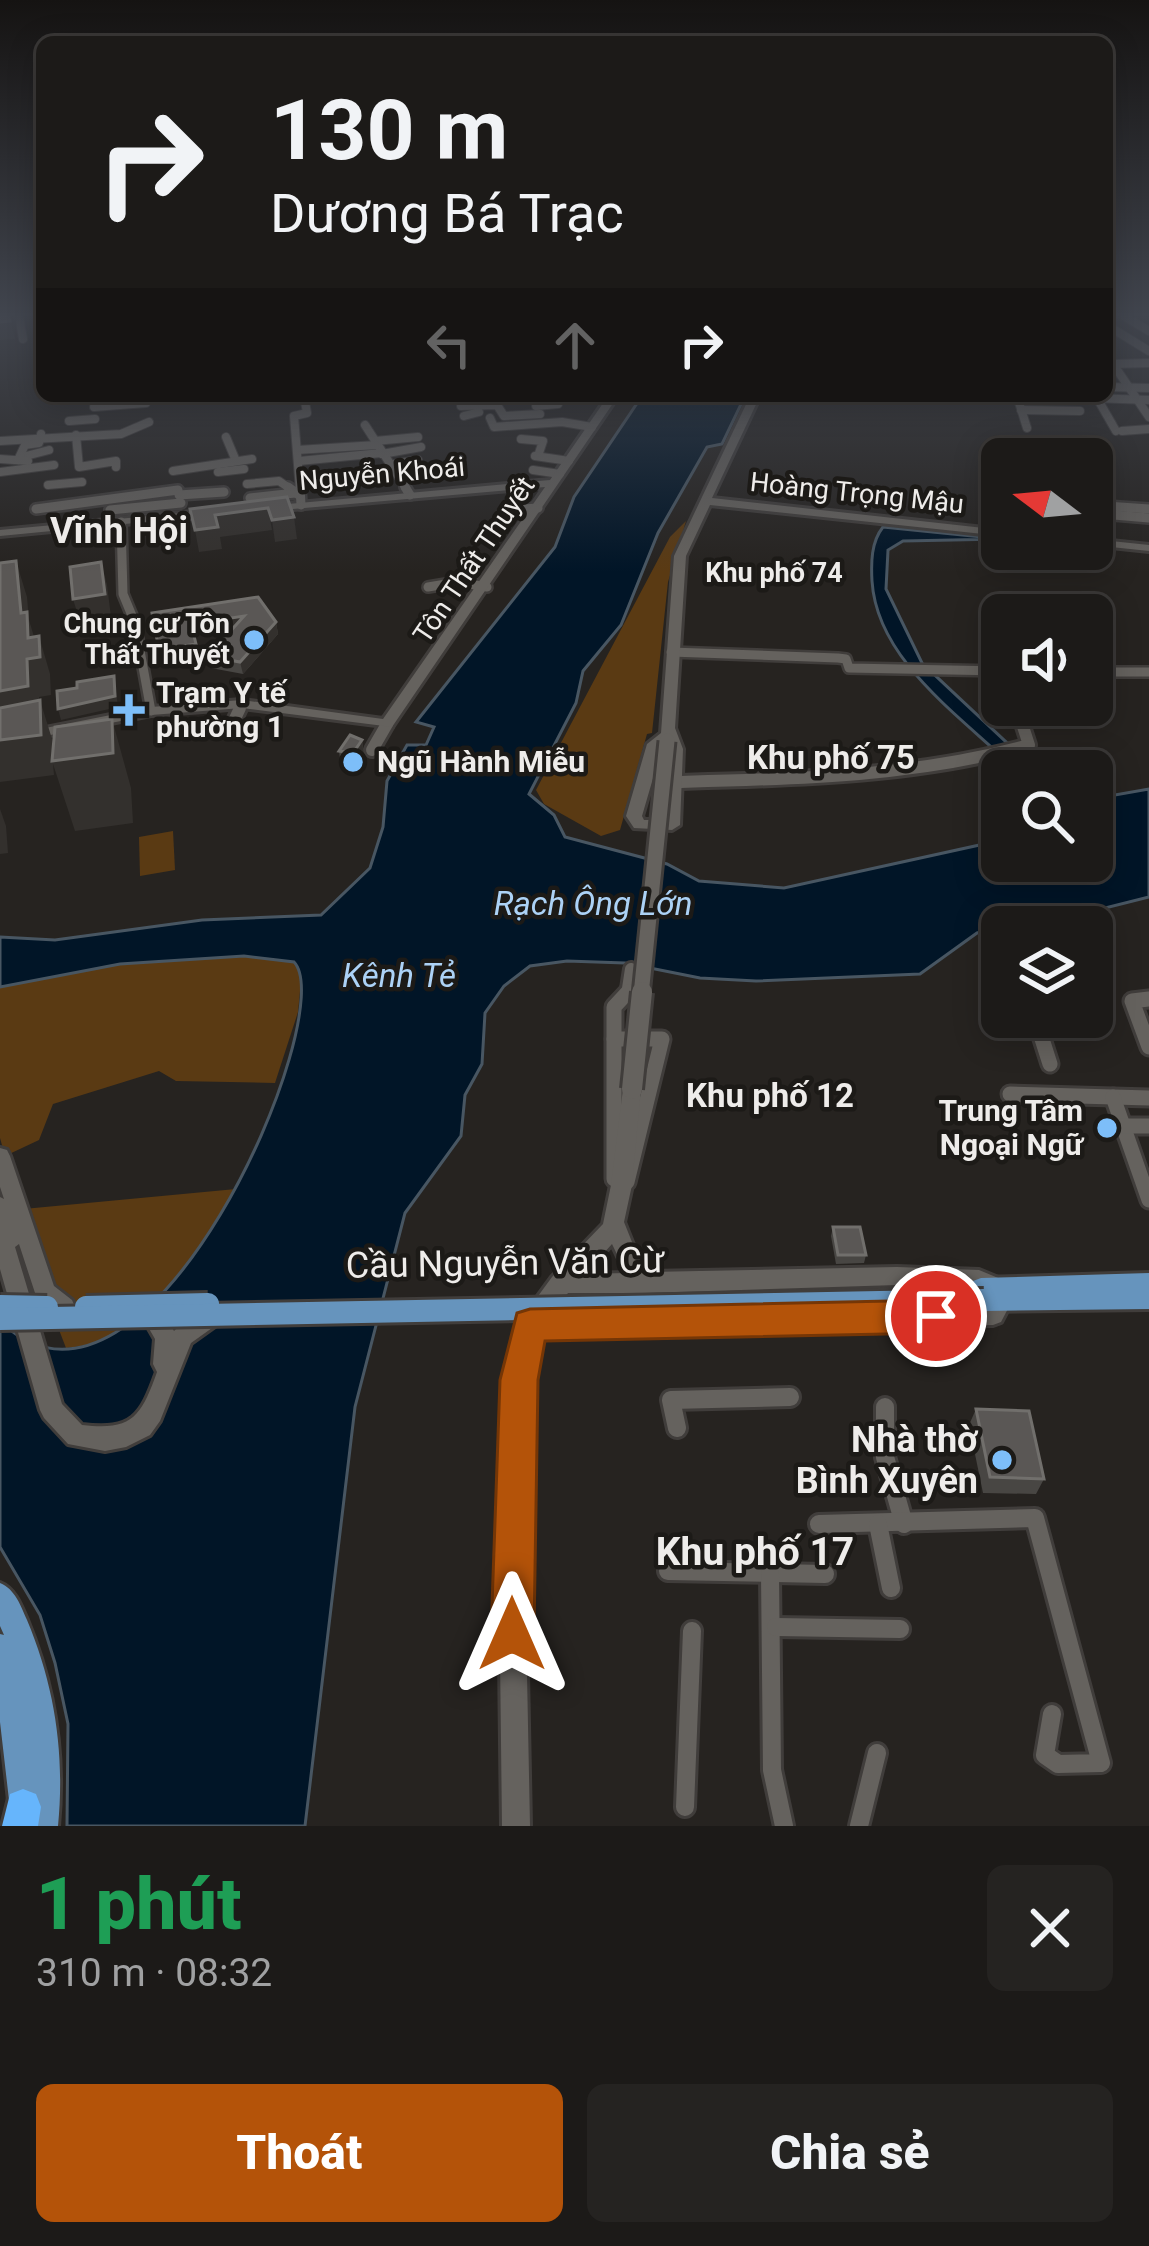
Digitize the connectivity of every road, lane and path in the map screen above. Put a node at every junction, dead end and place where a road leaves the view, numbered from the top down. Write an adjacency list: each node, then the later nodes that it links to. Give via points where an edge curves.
1 (305, 402): 29 (street, via 307,413 294,416)
2 (493, 402): 9 (street)
3 (609, 402): 16 (main road, Tôn Thất Thuyết)
4 (752, 402): 47 (main road)
5 (1019, 402): 10 (street)
6 (1100, 402): 18 (street, via 1119,431)
7 (146, 404): 13 (street, via 94,405)
8 (558, 404): 9 (street)
9 (502, 408): 9 (street, via 479,412 462,411)
10 (1021, 410): 11 (street); 17 (street)
11 (1080, 411)
12 (490, 418): 19 (street, via 494,427)
13 (95, 419): 20 (street, via 66,420); 21 (street)
14 (149, 422): 21 (street)
15 (365, 425): 27 (street)
16 (592, 427): 19 (street, via 562,422); 33 (main road, Tôn Thất Thuyết)
17 (1027, 428)
18 (1149, 429)
19 (525, 433): 33 (street, via 543,441 534,456)
20 (44, 434): 22 (street); 25 (street); 28 (street)
21 (97, 434): 22 (street)
22 (76, 435): 35 (street)
23 (418, 436): 26 (street)
24 (226, 437): 36 (street, via 244,464)
25 (0, 441)
26 (402, 441): 27 (street); 32 (street)
27 (383, 455): 29 (street); 32 (street); 32 (street); 32 (street); 43 (street)
28 (21, 456): 30 (street); 34 (street, via 51,455)
29 (298, 456): 46 (street)
30 (0, 459)
31 (171, 459): 36 (street)
32 (421, 459)
33 (569, 461): 37 (main road, Tôn Thất Thuyết)
34 (0, 472)
35 (78, 474): 39 (street, via 79,486); 44 (street, via 116,461)
36 (174, 474): 49 (street)
37 (557, 479): 40 (main road, Nguyễn Khoái, via 533,476); 51 (main road, Tôn Thất Thuyết)
38 (247, 484): 46 (street, via 279,481)
39 (48, 485)
40 (508, 486): 43 (main road, Nguyễn Khoái); 51 (street, via 509,506)
41 (100, 488): 50 (street)
42 (224, 492): 49 (street)
43 (410, 495): 46 (main road, Nguyễn Khoái)
44 (129, 497): 48 (street); 49 (street)
45 (250, 498): 46 (street)
46 (298, 498): 53 (main road, Nguyễn Khoái)
47 (708, 498): 58 (main road, Hoàng Trọng Mậu); 64 (main road, via 680,556)
48 (112, 499): 49 (street); 50 (street)
49 (180, 501): 55 (main road); 57 (main road)
50 (92, 503): 52 (street)
51 (538, 508): 63 (main road, Tôn Thất Thuyết)
52 (36, 509)
53 (243, 511)
54 (1113, 511): 56 (street)
55 (226, 512)
56 (1149, 514)
57 (121, 522): 59 (main road); 69 (street, via 123,594)
58 (981, 527)
59 (0, 533)
60 (1113, 541): 61 (main road)
61 (1149, 545)
62 (428, 586): 63 (street)
63 (487, 587): 71 (main road, Tôn Thất Thuyết)
64 (670, 652): 65 (street); 73 (main road)
65 (981, 670)
66 (1113, 672): 67 (street)
67 (1149, 672)
68 (242, 704): 69 (main road); 70 (street); 71 (main road)
69 (152, 711): 74 (main road)
70 (233, 723)
71 (387, 724): 75 (street, Tôn Thất Thuyết)
72 (1023, 726): 76 (street, via 1029,745 992,757)
73 (667, 734): 76 (main road, via 675,742); 76 (main road, via 654,744 634,820 671,827); 89 (main road, bridge)
74 (0, 741)
75 (372, 750)
76 (676, 782)
77 (631, 969): 80 (street, via 627,998 614,1006)
78 (1149, 999): 81 (street, via 1132,1001)
79 (1042, 1038): 82 (street)
80 (614, 1040): 89 (street); 89 (street, via 662,1039 634,1168)
81 (1149, 1047)
82 (1050, 1064)
83 (1010, 1094): 84 (street)
84 (1113, 1097): 85 (street); 86 (street)
85 (1149, 1098)
86 (1122, 1126): 87 (street); 90 (street)
87 (1149, 1126)
88 (0, 1156): 100 (main road, via 45,1292)
89 (619, 1192): 92 (main road)
90 (1149, 1200)
91 (0, 1206): 106 (main road)
92 (615, 1225): 95 (main road); 96 (main road, via 627,1257)
93 (0, 1233): 106 (main road)
94 (1149, 1282): 97 (main road)
95 (560, 1284): 96 (main road); 105 (main road)
96 (652, 1284): 97 (main road, via 897,1276 979,1279); 104 (main road, via 649,1301)
97 (990, 1294): 98 (main road); 100 (main road, Cầu Nguyễn Văn Cừ, bridge); 101 (main road, Cầu Nguyễn Văn Cừ, bridge); 104 (main road, via 993,1315)
98 (1149, 1299)
99 (0, 1306): 100 (main road, Cầu Nguyễn Văn Cừ, bridge)
100 (64, 1307)
101 (211, 1316): 102 (main road, Cầu Nguyễn Văn Cừ, bridge); 106 (main road, via 181,1339 153,1414 105,1440 76,1436 57,1419)
102 (154, 1318): 103 (main road, Cầu Nguyễn Văn Cừ, bridge); 106 (main road, via 167,1345 155,1396 140,1415 98,1432 64,1413)
103 (0, 1319)
104 (660, 1322): 105 (main road)
105 (530, 1325): 126 (main road, via 519,1380 512,1574)
106 (32, 1329)
107 (790, 1397): 109 (street, via 671,1400)
108 (885, 1407): 112 (street, via 885,1457)
109 (677, 1428)
110 (819, 1524): 111 (street)
111 (878, 1524): 112 (street); 116 (street)
112 (904, 1524): 122 (street, via 1035,1518 1101,1763 1058,1764 1045,1755)
113 (668, 1571): 114 (street)
114 (770, 1574): 115 (street); 118 (street)
115 (825, 1574)
116 (891, 1588)
117 (0, 1597): 125 (main road, via 22,1635 35,1683)
118 (776, 1627): 119 (street); 127 (street, via 775,1778)
119 (900, 1629)
120 (692, 1631): 124 (street)
121 (0, 1648): 125 (main road)
122 (1052, 1714)
123 (877, 1753): 128 (street)
124 (685, 1807)
125 (28, 1821)
126 (516, 1826)
127 (784, 1826)
128 (859, 1826)

